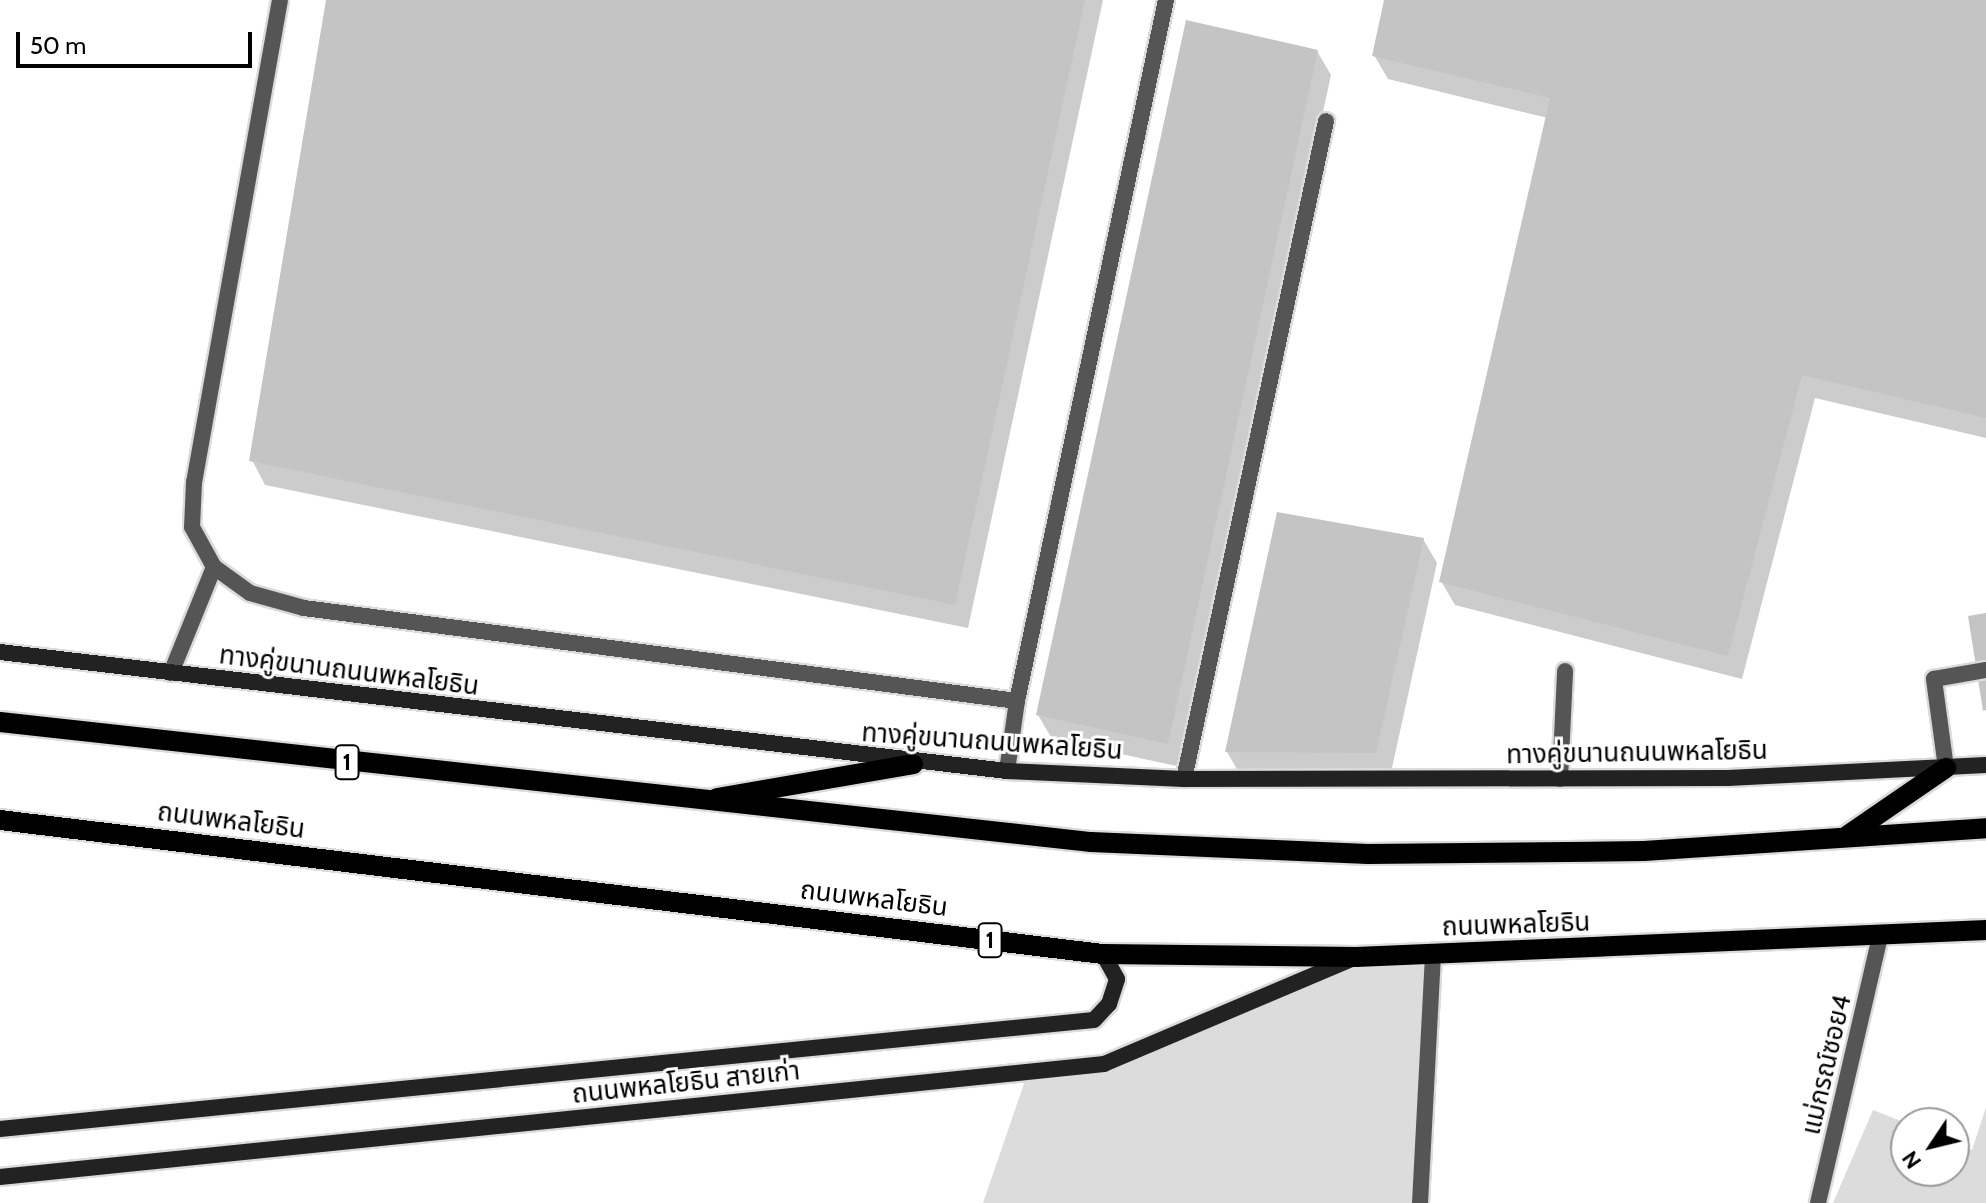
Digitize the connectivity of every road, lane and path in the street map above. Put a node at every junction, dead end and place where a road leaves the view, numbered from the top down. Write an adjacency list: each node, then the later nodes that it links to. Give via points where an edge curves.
1 (280, 0): 4 (street, via 194,482 192,527)
2 (1166, 0): 9 (street)
3 (1326, 121): 15 (street)
4 (214, 567): 8 (street); 9 (street, via 250,593 304,608)
5 (0, 652): 8 (main road, ทางคู่ขนานถนนพหลโยธิน)
6 (1986, 670): 13 (street, via 1934,679)
7 (1565, 671): 16 (street)
8 (171, 673): 11 (main road, ทางคู่ขนานถนนพหลโยธิน)
9 (1017, 701): 14 (street)
10 (0, 722): 17 (main road, 1)
11 (913, 764): 14 (main road, ทางคู่ขนานถนนพหลโยธิน); 17 (main road)
12 (1986, 765): 13 (main road, ทางคู่ขนานถนนพหลโยธิน)
13 (1946, 768): 16 (main road, ทางคู่ขนานถนนพหลโยธิน); 20 (main road)
14 (1007, 771): 15 (main road, ทางคู่ขนานถนนพหลโยธิน)
15 (1184, 779): 16 (main road, ทางคู่ขนานถนนพหลโยธิน)
16 (1560, 779)
17 (694, 802): 20 (main road, 1, via 1091,842 1368,854 1644,851)
18 (0, 820): 23 (main road, ถนนพหลโยธิน / 1)
19 (1986, 828): 20 (main road, 1)
20 (1848, 835)
21 (1986, 930): 22 (main road, ถนนพหลโยธิน / 1)
22 (1880, 937): 24 (main road, ถนนพหลโยธิน / 1); 29 (street, แม่กรณ์ซอย4)
23 (1103, 954): 25 (main road, ถนนพหลโยธิน / 1); 26 (main road, ถนนพหลโยธิน สายเก่า, via 1117,979 1109,1004 1094,1020)
24 (1433, 954): 25 (main road, ถนนพหลโยธิน / 1); 28 (street)
25 (1356, 957): 27 (main road, ถนนพหลโยธิน สายเก่า, via 1104,1064)
26 (0, 1129)
27 (0, 1177)
28 (1420, 1203)
29 (1818, 1203)

